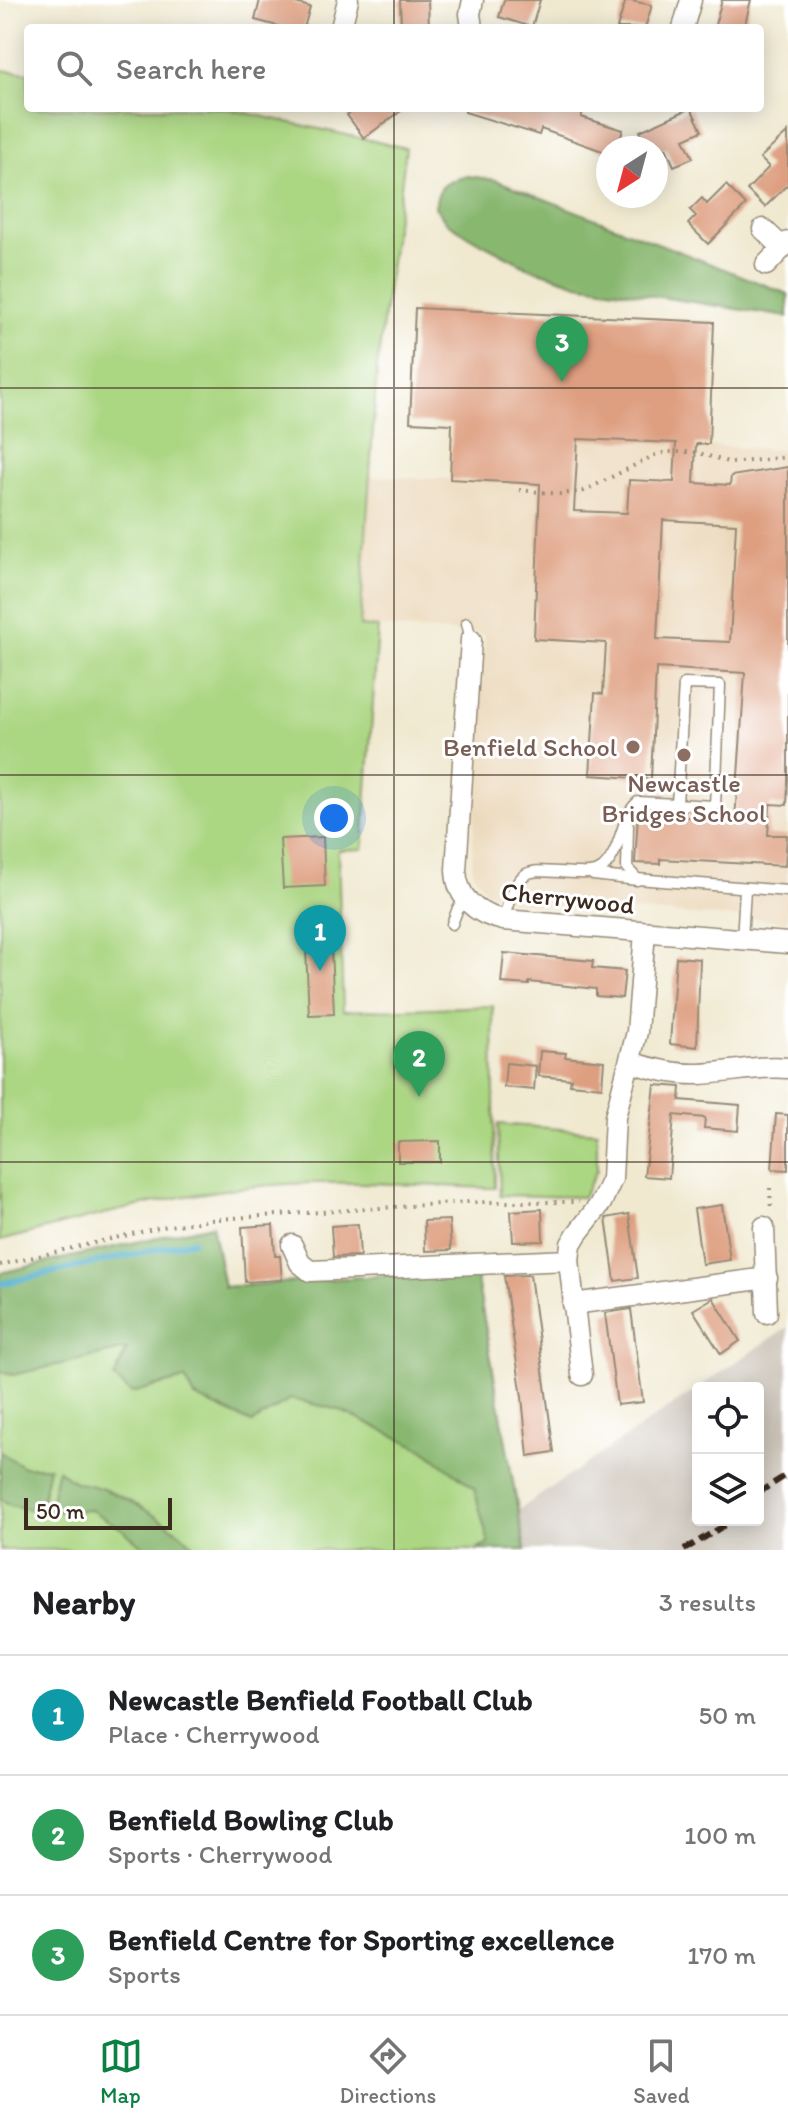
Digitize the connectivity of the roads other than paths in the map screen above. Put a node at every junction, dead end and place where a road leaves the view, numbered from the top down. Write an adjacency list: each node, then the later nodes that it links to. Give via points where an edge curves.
1 (348, 0): 4 (street)
2 (473, 0): 5 (street)
3 (691, 0): 6 (street)
4 (342, 24)
5 (471, 24)
6 (684, 24)
7 (763, 229): 8 (street)
8 (785, 244): 9 (street)
9 (766, 265)
10 (469, 631): 17 (street, Cherrywood, via 456,870)
11 (677, 804): 11 (lane, via 684,684 720,685 715,806); 12 (lane, via 638,802)
12 (628, 820): 13 (lane, via 610,860); 14 (lane, via 627,868)
13 (587, 874): 14 (lane); 18 (lane, via 523,874)
14 (643, 881): 15 (lane)
15 (745, 889): 16 (lane); 21 (lane)
16 (788, 891)
17 (467, 901): 18 (street, Cherrywood); 19 (lane)
18 (503, 920): 20 (street, Cherrywood)
19 (452, 924)
20 (645, 932): 21 (street, Cherrywood); 23 (street, Cherrywood)
21 (742, 940): 22 (street, Cherrywood)
22 (788, 943)
23 (630, 1062): 24 (street, via 697,1074); 27 (street, Cherrywood, via 617,1101 612,1179 571,1244)
24 (788, 1068)
25 (764, 1227): 28 (street)
26 (292, 1245): 27 (street, via 310,1271)
27 (569, 1260): 29 (street, Cherrywood)
28 (767, 1278): 29 (street); 30 (street)
29 (573, 1304): 31 (street, Cherrywood)
30 (767, 1313)
31 (582, 1375)

